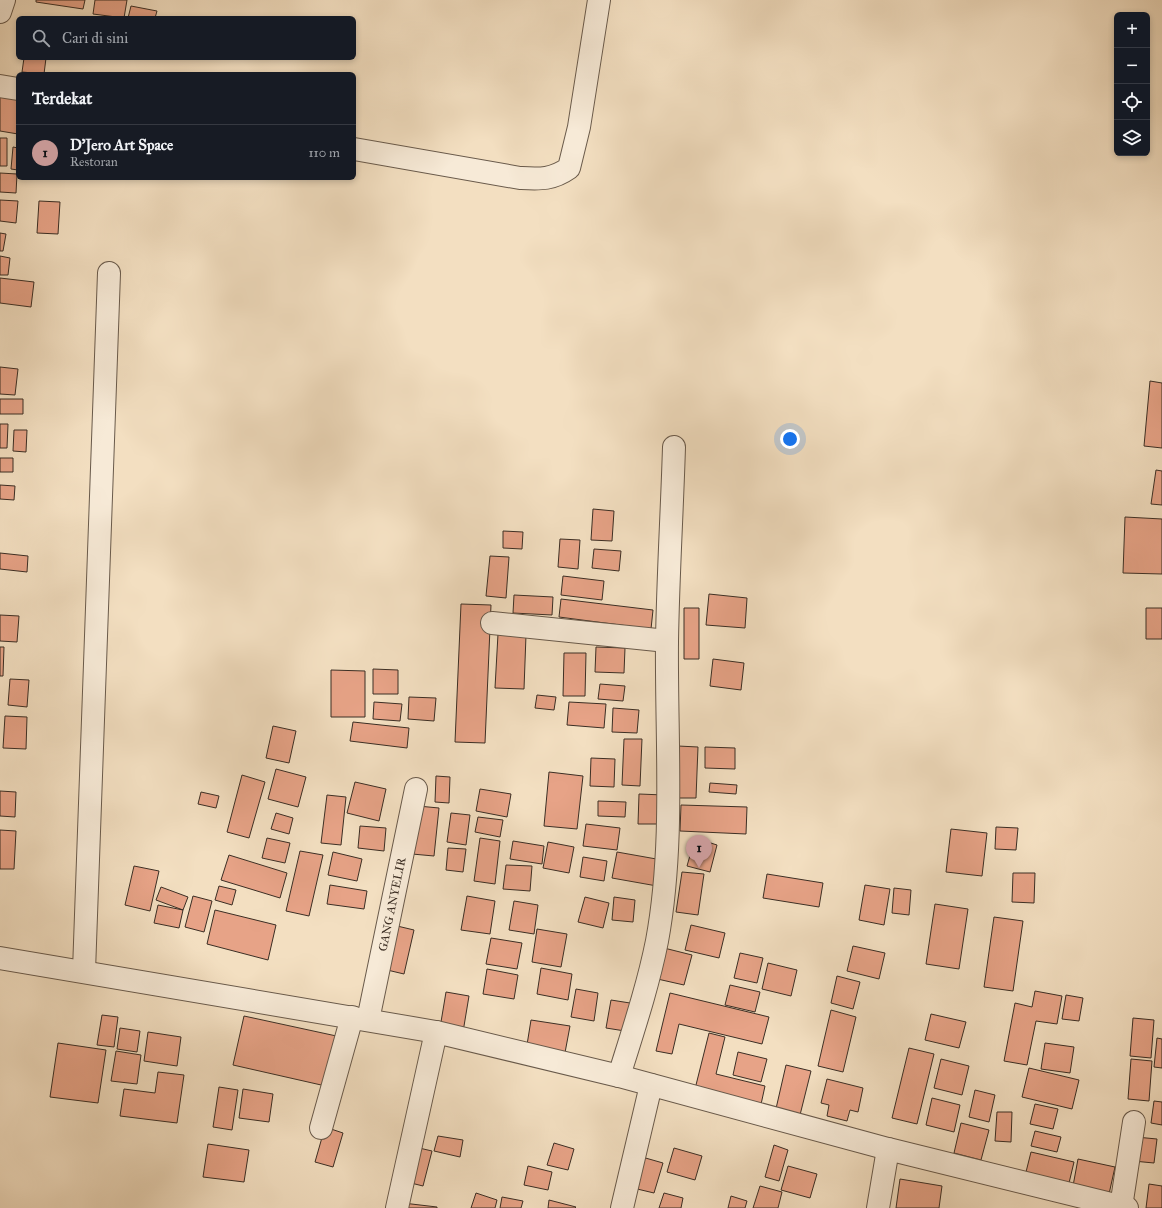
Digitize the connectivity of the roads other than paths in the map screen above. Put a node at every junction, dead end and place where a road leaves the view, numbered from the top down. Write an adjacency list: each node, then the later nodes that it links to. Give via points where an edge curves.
1 (4, 0): 3 (street)
2 (599, 0): 6 (street, via 579,127 569,168 558,175 544,179 520,178)
3 (0, 12)
4 (0, 86): 5 (street)
5 (16, 89)
6 (356, 149)
7 (109, 273): 13 (street)
8 (674, 447): 10 (street)
9 (492, 623): 10 (street)
10 (667, 641): 16 (street, via 666,871 657,940)
11 (416, 788): 14 (street, GANG ANYELIR)
12 (0, 958): 13 (street)
13 (84, 971): 14 (street)
14 (360, 1019): 15 (street); 19 (street, GANG ANYELIR)
15 (436, 1032): 16 (street); 22 (street)
16 (619, 1076): 17 (street)
17 (651, 1085): 20 (street); 23 (street)
18 (1134, 1122): 21 (street)
19 (321, 1128)
20 (888, 1149): 21 (street); 24 (street)
21 (1114, 1207)
22 (397, 1208)
23 (622, 1208)
24 (878, 1208)

